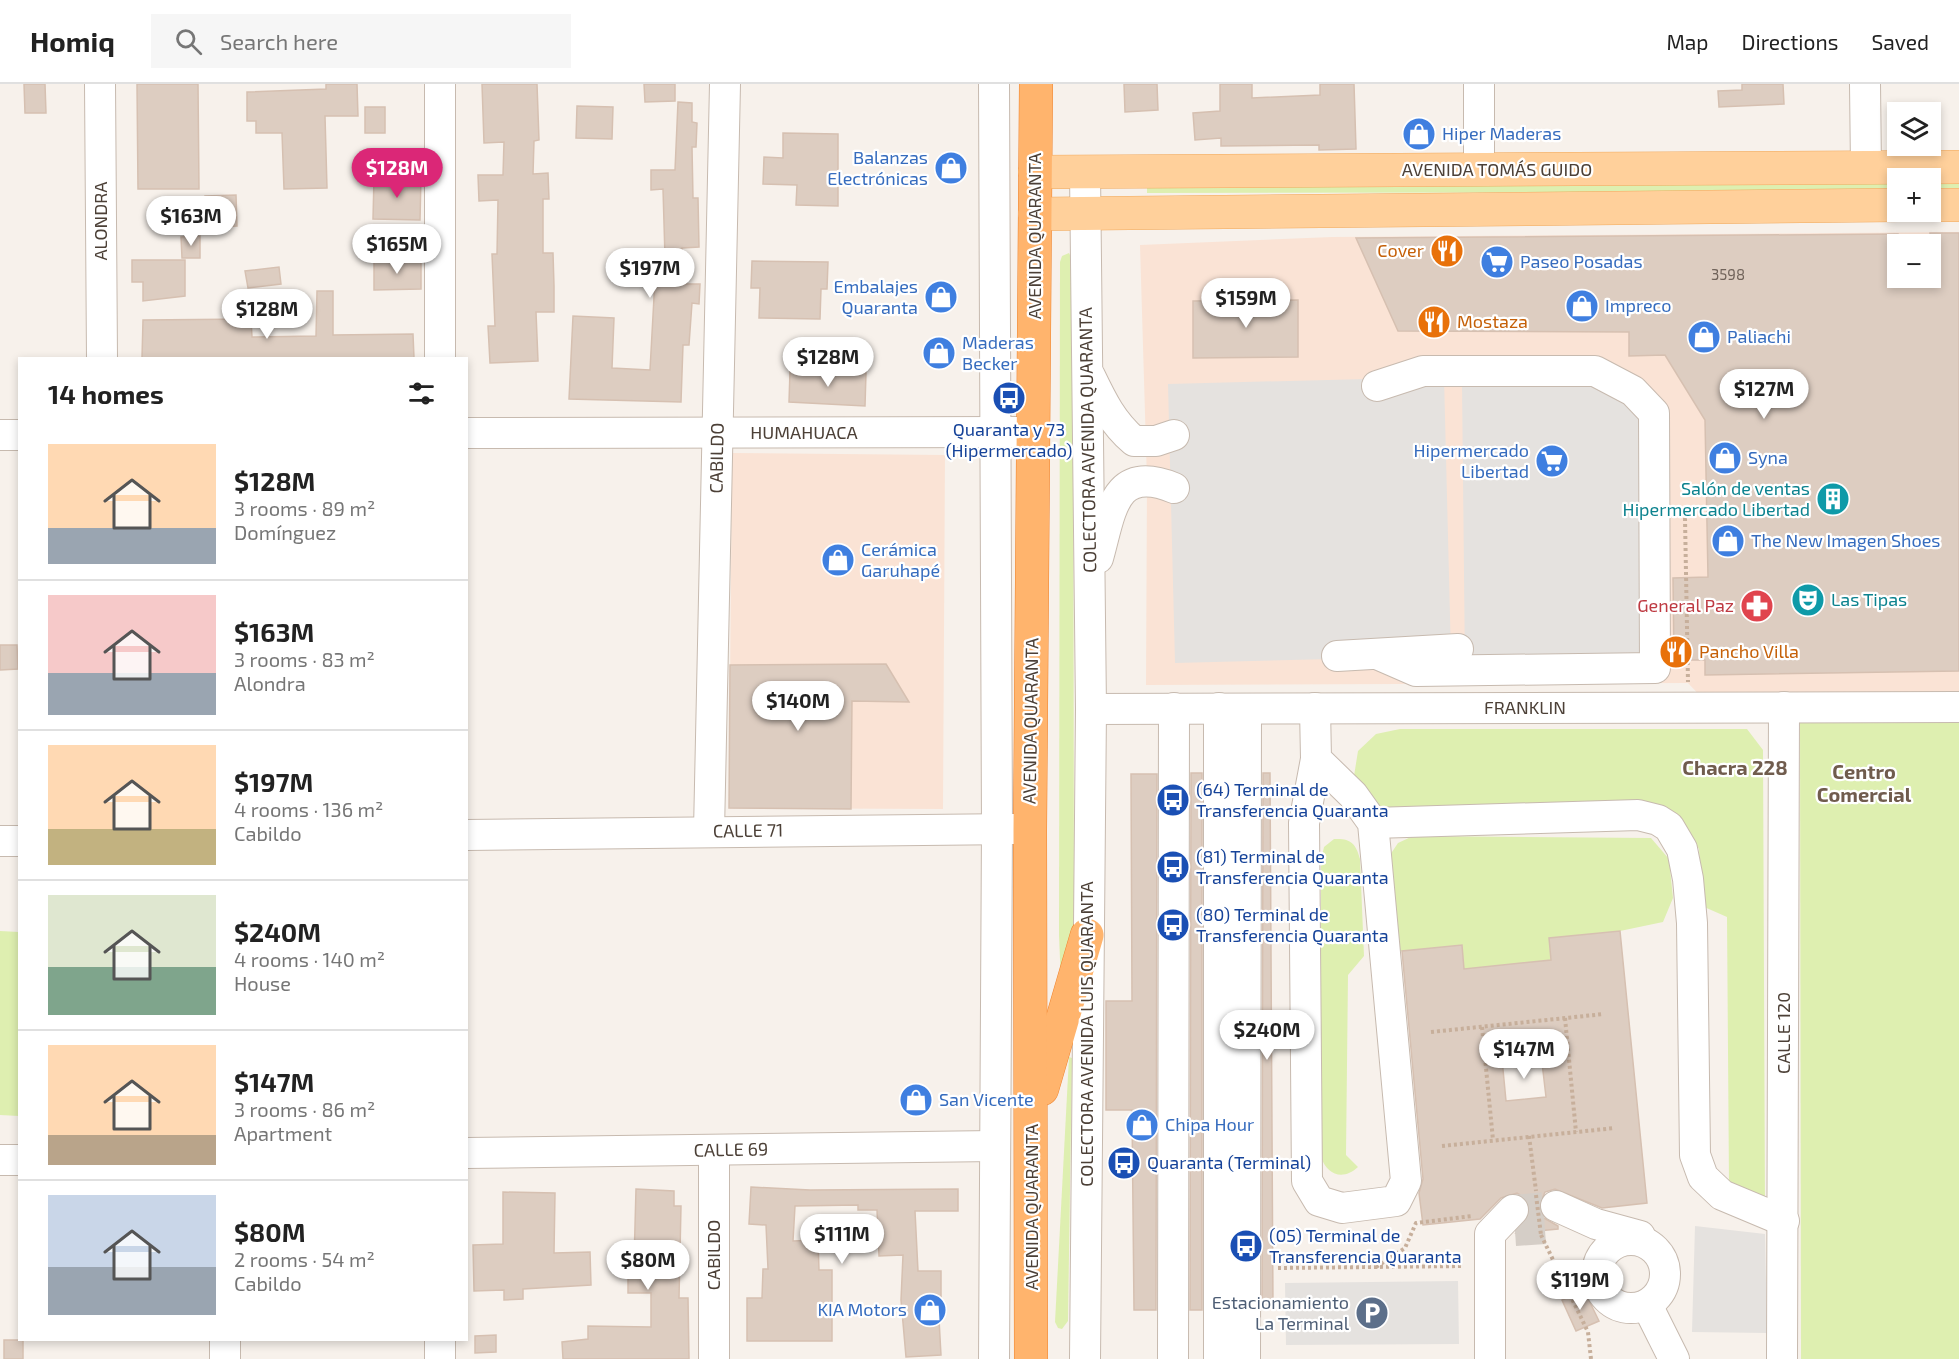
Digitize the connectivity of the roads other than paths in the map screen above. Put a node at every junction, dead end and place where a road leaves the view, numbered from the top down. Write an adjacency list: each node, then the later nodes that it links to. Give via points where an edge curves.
1 (100, 84): 18 (street, ALONDRA)
2 (440, 84): 19 (street)
3 (725, 84): 24 (street, CABILDO)
4 (994, 84): 22 (street)
5 (1036, 84): 11 (highway, AVENIDA QUARANTA)
6 (1479, 84): 10 (street)
7 (1866, 84): 9 (street)
8 (1959, 167): 9 (main road, AVENIDA TOMÁS GUIDO)
9 (1866, 168): 10 (main road, AVENIDA TOMÁS GUIDO)
10 (1479, 170): 12 (main road, AVENIDA TOMÁS GUIDO)
11 (1035, 172): 12 (main road, AVENIDA TOMÁS GUIDO); 16 (highway, AVENIDA QUARANTA)
12 (1085, 172): 17 (street, COLECTORA AVENIDA QUARANTA)
13 (1887, 205): 17 (main road)
14 (1941, 205): 15 (main road)
15 (1959, 205)
16 (1035, 214): 17 (main road); 23 (highway, AVENIDA QUARANTA)
17 (1085, 214): 20 (street, COLECTORA AVENIDA QUARANTA)
18 (102, 357)
19 (440, 357)
20 (1087, 369): 28 (street, via 1105,408 1134,441 1156,441); 30 (street, COLECTORA AVENIDA QUARANTA)
21 (1377, 386): 31 (street, via 1423,371 1595,371 1634,391 1653,413 1655,669 1604,670 1377,654)
22 (997, 432): 23 (street, HUMAHUACA); 24 (street, HUMAHUACA); 40 (street)
23 (1034, 432): 41 (highway, AVENIDA QUARANTA)
24 (717, 433): 25 (street, HUMAHUACA); 42 (street, CABILDO)
25 (468, 434)
26 (0, 435): 27 (street)
27 (18, 435)
28 (1174, 435)
29 (1174, 488): 30 (street, via 1157,481 1137,481 1124,487 1115,499)
30 (1090, 590): 37 (street, COLECTORA AVENIDA QUARANTA)
31 (1337, 656)
32 (1959, 707): 36 (street, FRANKLIN)
33 (1174, 708): 34 (street, FRANKLIN); 37 (street, FRANKLIN); 64 (street)
34 (1232, 708): 35 (street, FRANKLIN); 65 (street); 66 (street)
35 (1315, 708): 36 (street, FRANKLIN); 38 (street)
36 (1784, 708): 53 (street, CALLE 120)
37 (1091, 709): 46 (street, COLECTORA AVENIDA LUIS QUARANTA)
38 (1316, 759): 39 (street, via 1353,795); 39 (street, via 1304,823 1307,1181 1319,1201 1342,1208 1396,1201 1406,1181)
39 (1373, 823): 53 (street, via 1638,815 1670,827 1683,849 1692,923 1695,1155 1703,1177 1722,1195)
40 (997, 828): 41 (street, CALLE 71); 42 (street, CALLE 71); 48 (street)
41 (1030, 830): 47 (highway, AVENIDA QUARANTA)
42 (709, 831): 43 (street, CALLE 71)
43 (468, 835)
44 (18, 840): 45 (street)
45 (0, 841)
46 (1087, 935): 47 (highway); 63 (street, COLECTORA AVENIDA LUIS QUARANTA)
47 (1032, 1125): 62 (highway, AVENIDA QUARANTA)
48 (995, 1146): 49 (street, CALLE 69); 61 (street)
49 (714, 1150): 50 (street, CALLE 69); 60 (street, CABILDO)
50 (468, 1153)
51 (0, 1160): 52 (street)
52 (18, 1160)
53 (1784, 1221): 69 (street, CALLE 120)
54 (1649, 1244): 55 (street, via 1666,1270 1662,1291); 55 (street, via 1638,1239 1615,1243 1606,1250 1597,1272 1598,1284 1612,1303 1635,1308); 67 (street, via 1639,1234 1596,1224 1524,1219)
55 (1647, 1305): 68 (street)
56 (225, 1341): 58 (street)
57 (440, 1341): 59 (street)
58 (225, 1359)
59 (440, 1359)
60 (714, 1359)
61 (994, 1359)
62 (1031, 1359)
63 (1085, 1359)
64 (1173, 1359)
65 (1219, 1359)
66 (1245, 1359)
67 (1490, 1359)
68 (1674, 1359)
69 (1782, 1359)

